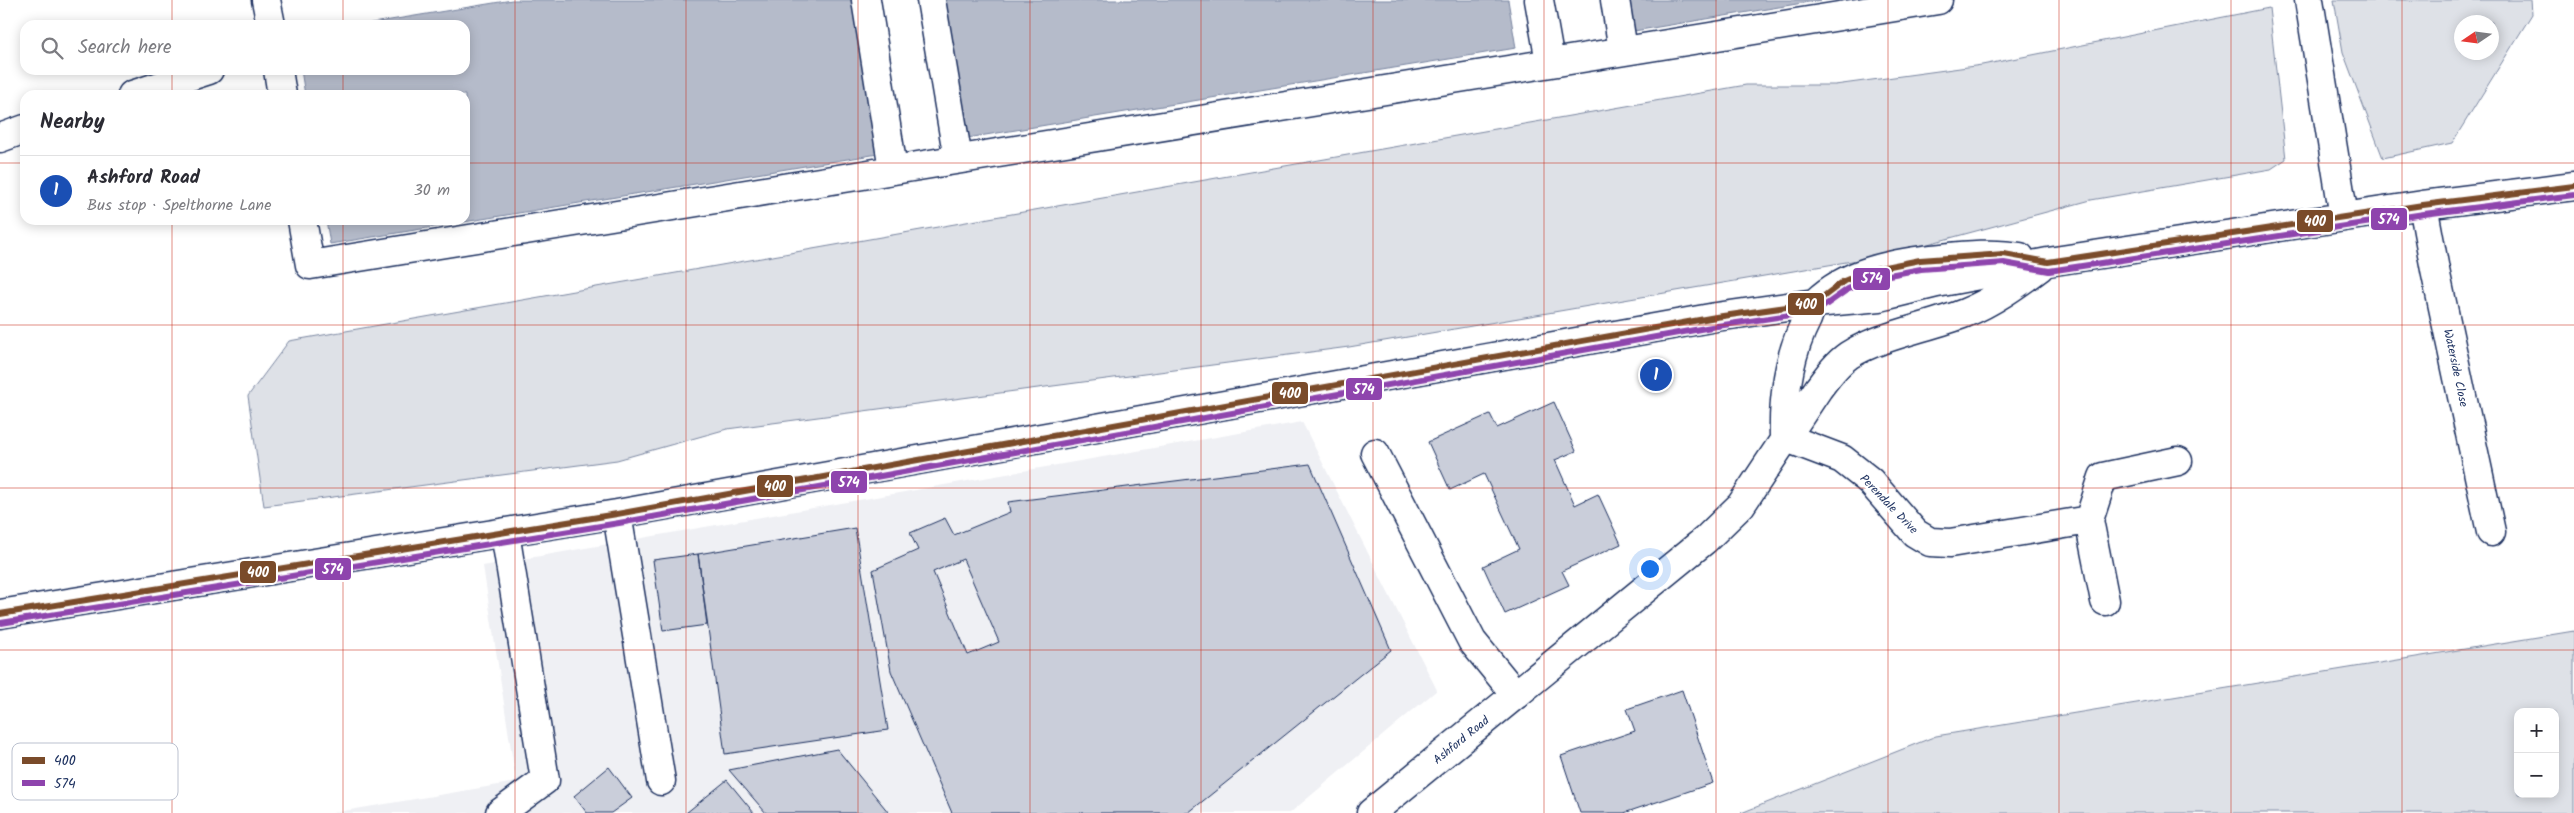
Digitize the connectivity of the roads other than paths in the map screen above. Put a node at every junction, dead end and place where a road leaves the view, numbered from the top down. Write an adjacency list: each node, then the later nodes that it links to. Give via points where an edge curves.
1 (266, 0): 8 (street)
2 (866, 0): 18 (street)
3 (931, 0): 17 (street)
4 (1540, 0): 10 (street)
5 (1616, 0): 9 (street)
6 (1938, 0): 9 (street)
7 (2310, 0): 21 (street)
8 (269, 20)
9 (1623, 50): 10 (street)
10 (1550, 62): 17 (street)
11 (194, 75): 13 (street)
12 (279, 75): 14 (street)
13 (147, 90)
14 (281, 90)
15 (20, 132): 16 (street)
16 (0, 138)
17 (958, 159): 18 (street)
18 (893, 169): 22 (street, via 310,265)
19 (2574, 186): 20 (street)
20 (2423, 205): 21 (street); 30 (street, Waterside Close)
21 (2344, 217): 23 (street)
22 (303, 225)
23 (2048, 262): 24 (street, via 2004,254 1920,260 1870,270 1844,281); 25 (street, Ashford Road, via 2001,295 1966,313 1850,355 1832,370)
24 (1815, 303): 25 (street, via 1800,332 1790,365 1783,405); 28 (street)
25 (1784, 437): 29 (street, Perendale Drive, via 1842,459 1870,481 1915,533 1930,542 1950,543); 34 (street, Ashford Road, via 1742,505 1705,540)
26 (1375, 453): 34 (street, via 1472,641)
27 (2178, 461): 29 (street, via 2103,477)
28 (617, 514): 31 (street); 35 (street)
29 (2089, 520): 32 (street)
30 (2491, 532)
31 (504, 533): 33 (street); 36 (street, via 545,780)
32 (2105, 601)
33 (0, 614)
34 (1516, 695): 37 (street, Ashford Road)
35 (661, 781)
36 (500, 813)
37 (1371, 813)

